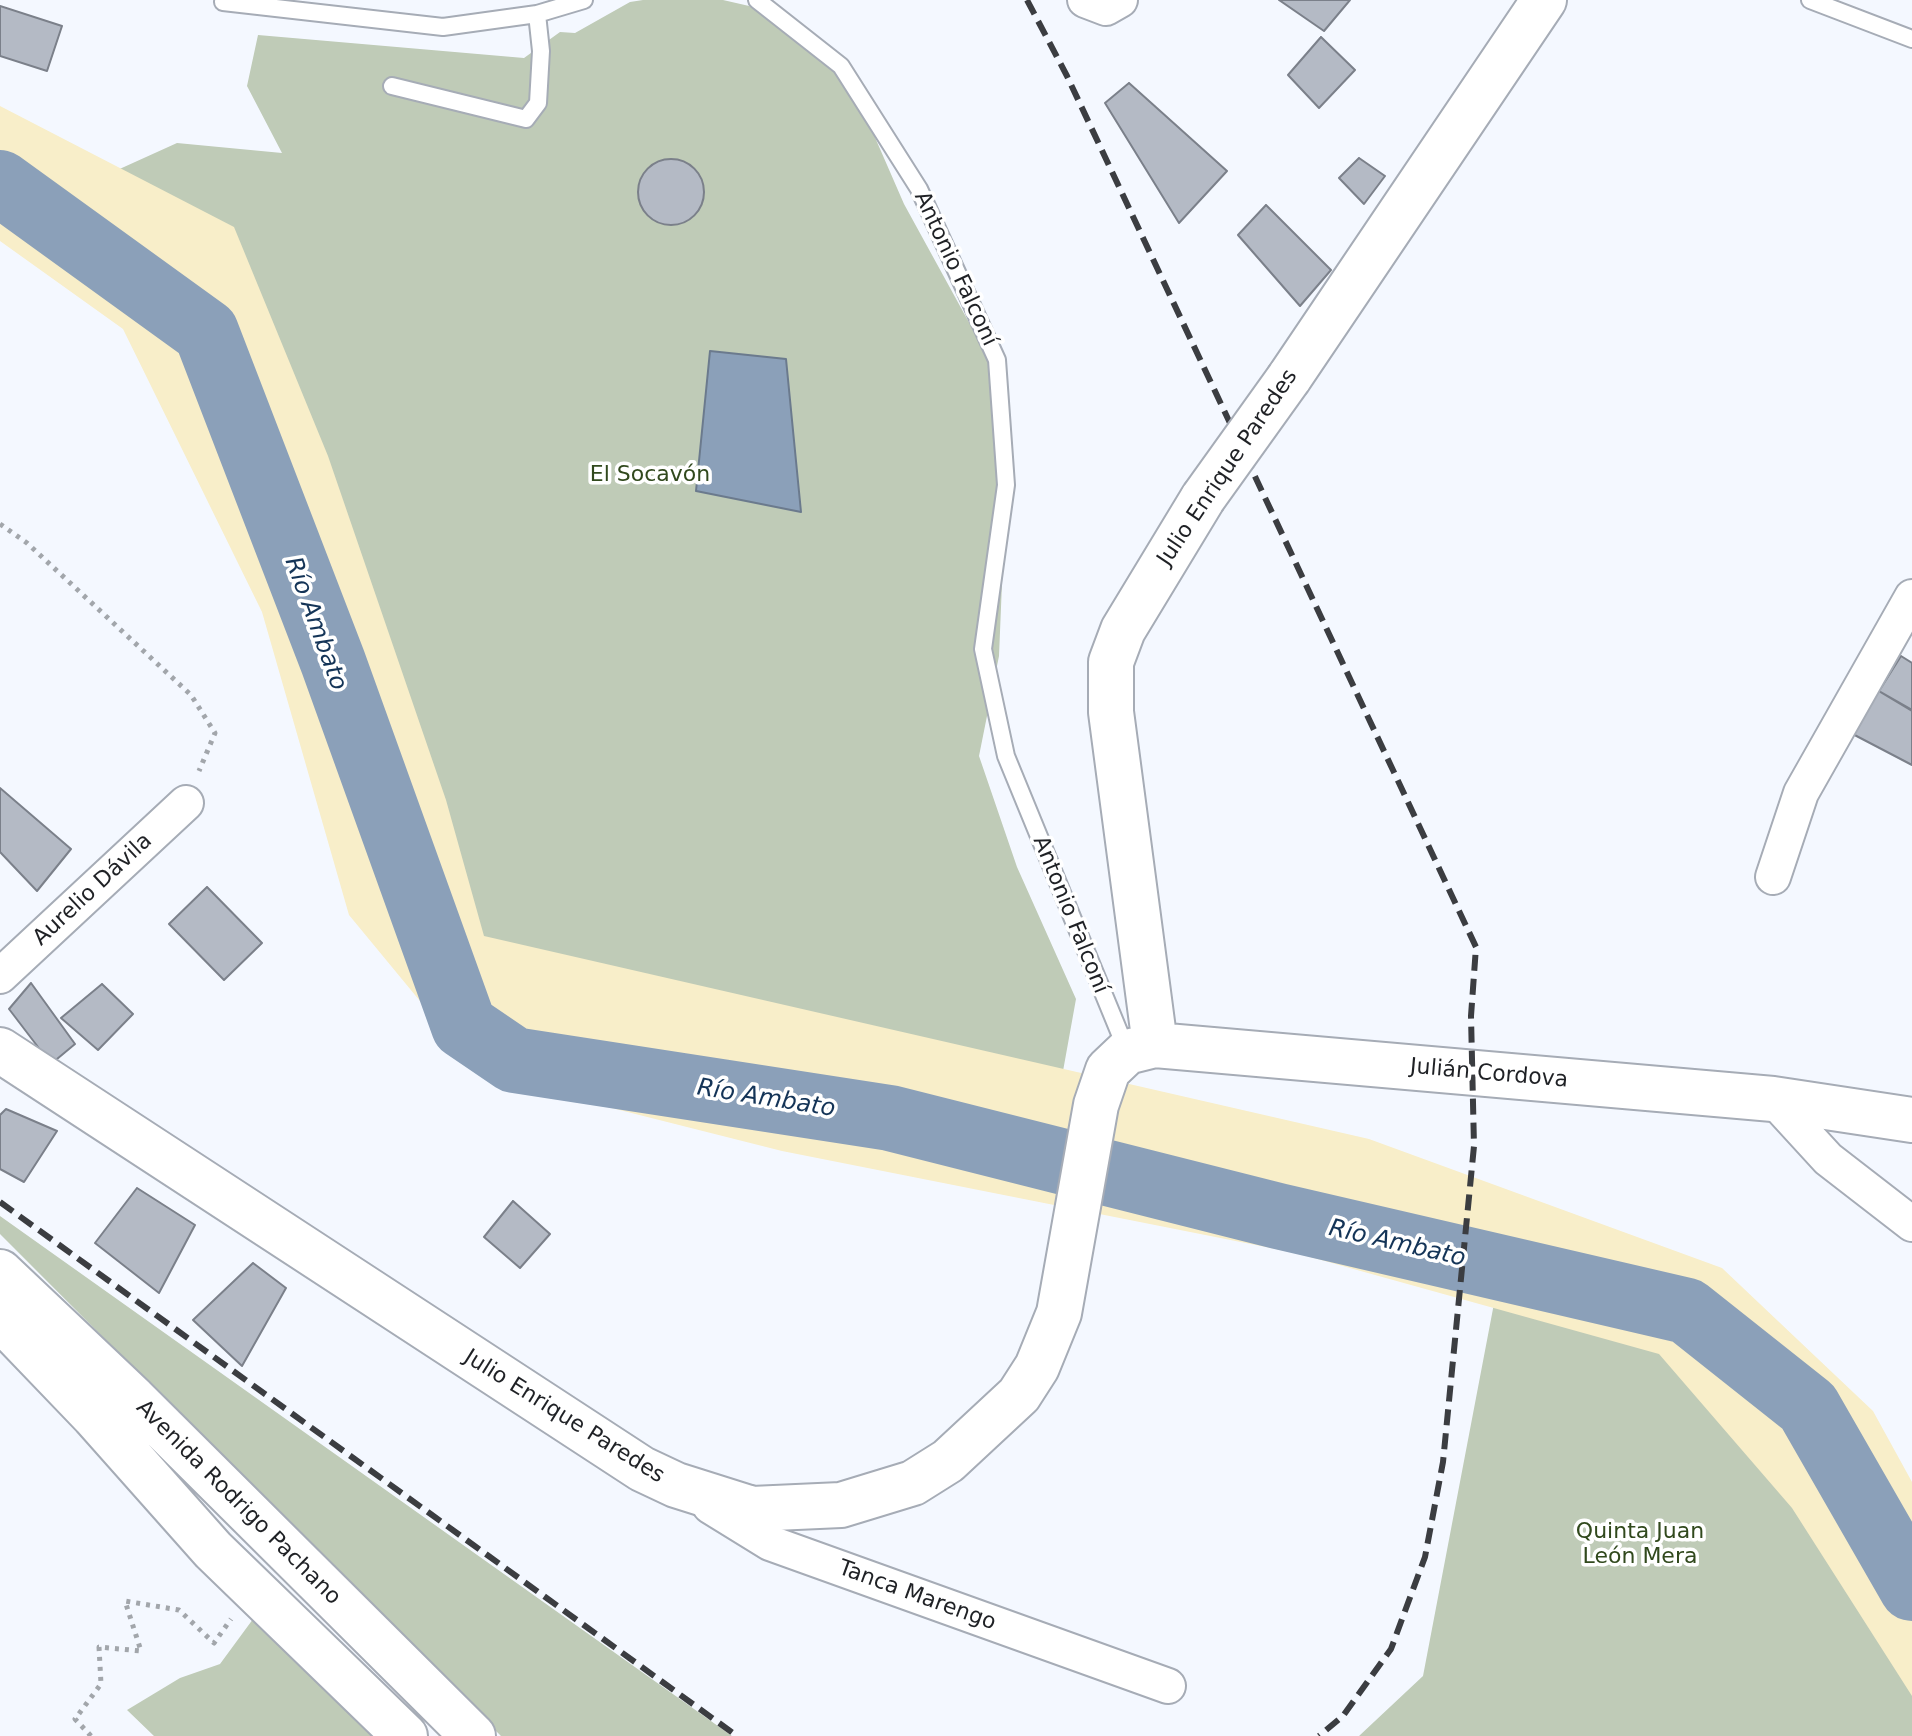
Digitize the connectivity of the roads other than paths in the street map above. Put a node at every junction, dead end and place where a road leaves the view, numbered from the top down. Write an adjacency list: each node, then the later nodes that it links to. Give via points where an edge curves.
1 (584, 0): 8 (lane)
2 (757, 0): 15 (lane, Antonio Falconí, via 841,66 919,189 997,360 1006,485 983,649 1006,756)
3 (1085, 0): 4 (street, via 1106,8)
4 (1120, 0)
5 (1544, 0): 15 (main road, Julio Enrique Paredes, bridge, via 1203,498 1123,630 1111,662 1111,712)
6 (1810, 0): 9 (lane)
7 (223, 2): 8 (lane, via 443,27)
8 (537, 14): 10 (lane, via 538,103 526,119)
9 (1912, 39)
10 (392, 86)
11 (1912, 597): 13 (street, via 1801,793)
12 (186, 803): 14 (street, Aurelio Dávila)
13 (1773, 877)
14 (0, 976)
15 (1141, 1049): 17 (main road, Julián Cordova); 22 (main road, Julio Enrique Paredes, via 1108,1070 1096,1105 1059,1313 1019,1395 948,1461 913,1483 841,1505 752,1509)
16 (0, 1050): 22 (main road, Julio Enrique Paredes, via 590,1437)
17 (1773, 1099): 18 (main road, Julián Cordova); 19 (street, via 1828,1159)
18 (1912, 1120)
19 (1912, 1224)
20 (0, 1272): 25 (main road, Avenida Rodrigo Pachano)
21 (0, 1318): 24 (main road, Avenida Rodrigo Pachano, via 213,1550)
22 (676, 1485): 23 (street, Tanca Marengo, via 770,1543)
23 (1168, 1686)
24 (405, 1736)
25 (473, 1736)

